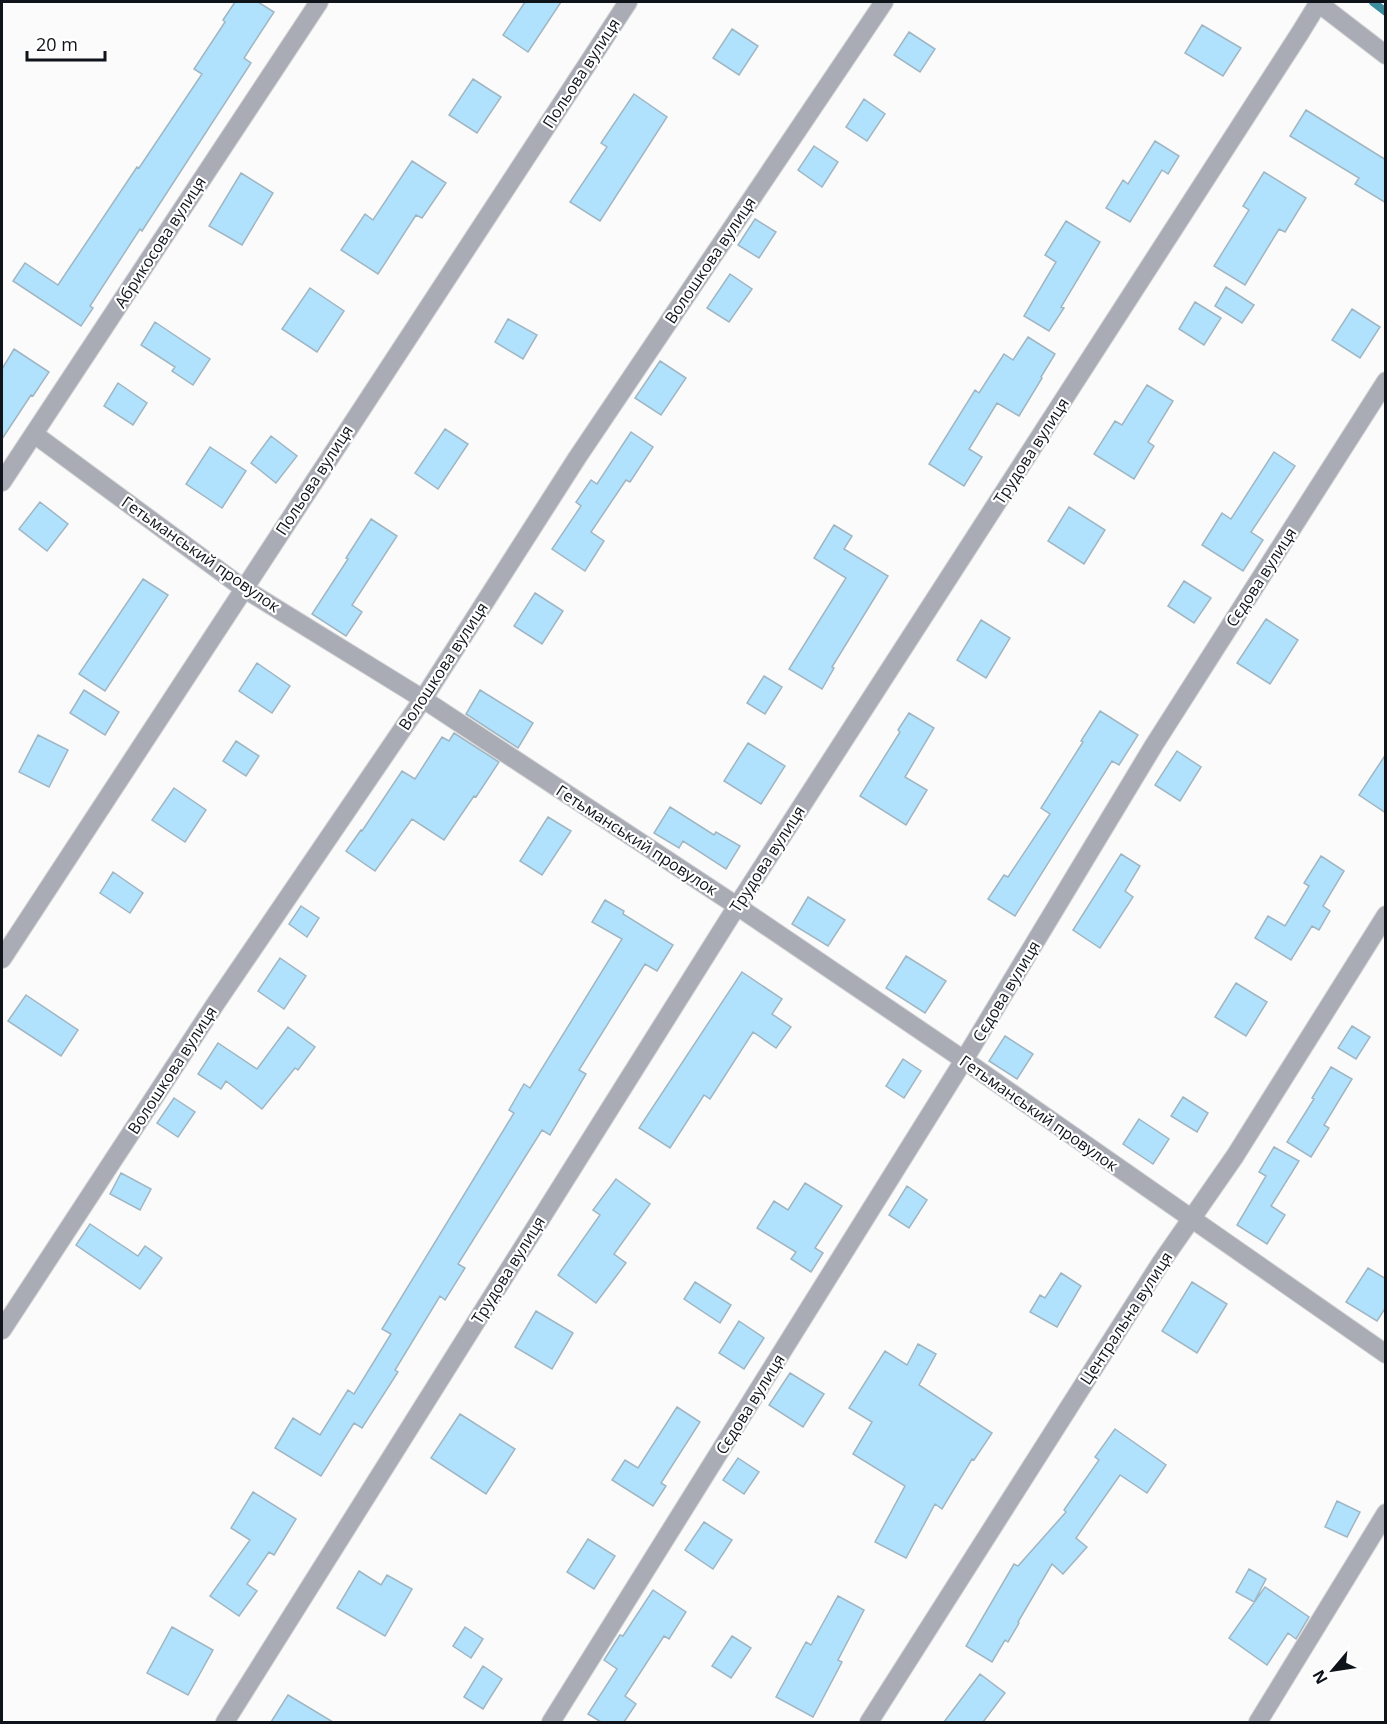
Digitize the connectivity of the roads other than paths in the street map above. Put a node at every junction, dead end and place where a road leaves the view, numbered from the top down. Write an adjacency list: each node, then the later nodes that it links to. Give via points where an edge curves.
1 (319, 2): 7 (street, Абрикосова вулиця)
2 (628, 2): 9 (street, Польова вулиця)
3 (884, 2): 10 (street, Волошкова вулиця, via 577,459)
4 (1318, 2): 5 (street); 11 (street, Трудова вулиця)
5 (1386, 55)
6 (1386, 381): 14 (street, Сєдова вулиця, via 1154,745)
7 (33, 434): 8 (street, Абрикосова вулиця); 9 (street, Гетьманський провулок)
8 (2, 482)
9 (243, 588): 10 (street, Гетьманський провулок); 13 (street, Польова вулиця)
10 (423, 699): 11 (street, Гетьманський провулок); 16 (street, Волошкова вулиця, via 216,1003)
11 (737, 906): 14 (street, Гетьманський провулок); 19 (street, Трудова вулиця)
12 (1386, 915): 15 (street, Центральна вулиця)
13 (2, 959)
14 (964, 1060): 15 (street, Гетьманський провулок); 20 (street, Сєдова вулиця)
15 (1191, 1219): 17 (street, Гетьманський провулок); 21 (street, Центральна вулиця)
16 (2, 1330)
17 (1386, 1354)
18 (1386, 1513): 22 (street)
19 (225, 1722)
20 (551, 1722)
21 (869, 1722)
22 (1257, 1722)

